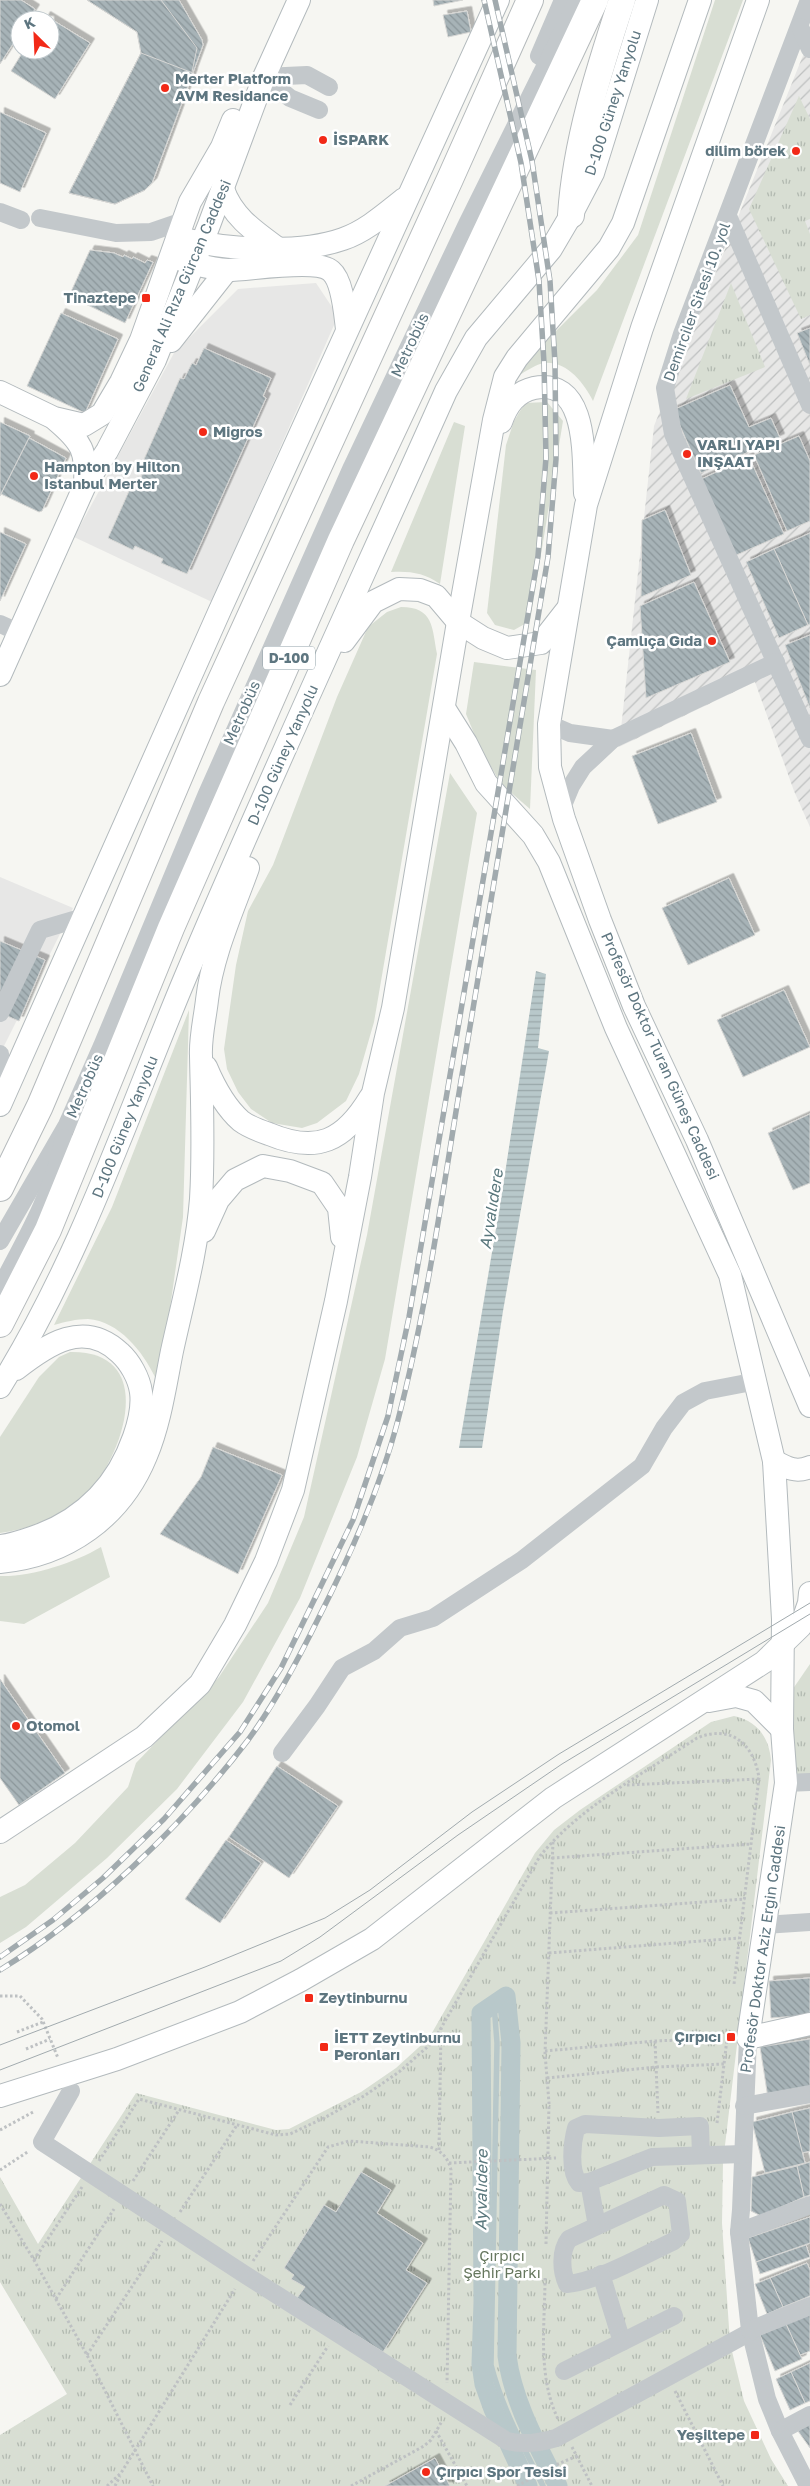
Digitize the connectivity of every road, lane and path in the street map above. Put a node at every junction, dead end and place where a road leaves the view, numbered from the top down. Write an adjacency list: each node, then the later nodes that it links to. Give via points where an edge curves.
1 (285, 0): 26 (main road, General Ali Rıza Gürcan Caddesi, via 222,147 190,202)
2 (299, 0): 15 (main road, General Ali Rıza Gürcan Caddesi)
3 (498, 0): 19 (main road)
4 (530, 0): 58 (highway, via 219,685 40,1106)
5 (563, 0): 25 (street)
6 (578, 0): 25 (street)
7 (595, 0): 63 (highway, D-100, via 333,559 171,928 48,1230)
8 (622, 0): 21 (highway, via 591,103)
9 (647, 0): 21 (main road, D-100 Güney Yanyolu, via 593,173)
10 (700, 0): 36 (main road, via 623,223 609,248 516,358 505,377)
11 (758, 0): 38 (main road, via 642,328)
12 (809, 0): 13 (street, Demirciler Sitesi 10. yol)
13 (800, 27): 14 (street); 22 (street, Demirciler Sitesi 10. yol)
14 (810, 49)
15 (264, 77): 16 (street, via 307,75); 17 (street, via 290,98); 18 (main road, General Ali Rıza Gürcan Caddesi)
16 (329, 87)
17 (319, 110)
18 (223, 189): 27 (main road, General Ali Rıza Gürcan Caddesi); 28 (main road, via 230,207 246,225)
19 (407, 197): 28 (main road, via 364,230 344,239 317,246); 31 (main road)
20 (0, 212): 24 (street)
21 (571, 215): 44 (main road, D-100 Güney Yanyolu, via 551,249 476,338 460,363)
22 (728, 216): 34 (street); 42 (street, Demirciler Sitesi 10. yol, via 682,334 665,388 673,434)
23 (40, 218): 26 (street, via 116,233 151,232)
24 (21, 220)
25 (468, 224): 57 (street, Metrobüs, via 352,467 244,708)
26 (177, 238): 27 (main road); 29 (main road); 35 (main road, General Ali Rıza Gürcan Caddesi, via 141,340 102,414 84,425)
27 (202, 243): 28 (main road, via 233,248); 29 (main road, General Ali Rıza Gürcan Caddesi)
28 (276, 247)
29 (193, 264): 30 (main road); 32 (main road, General Ali Rıza Gürcan Caddesi)
30 (227, 270): 31 (main road, via 322,266 331,271 337,282); 32 (main road)
31 (347, 330): 51 (main road)
32 (155, 360): 37 (main road, General Ali Rıza Gürcan Caddesi)
33 (0, 392): 35 (main road)
34 (810, 406)
35 (54, 418): 37 (main road, via 82,445)
36 (488, 458): 38 (main road, via 504,412 515,397 541,387 560,391 569,398 578,413); 40 (main road)
37 (86, 485): 41 (main road, General Ali Rıza Gürcan Caddesi)
38 (586, 505): 39 (main road, Profesör Doktor Turan Güneş Caddesi)
39 (569, 608): 40 (main road, via 541,643 524,647 508,648 483,638); 46 (main road, Profesör Doktor Turan Güneş Caddesi)
40 (458, 622): 44 (main road, via 436,596 420,590 399,589 373,602); 45 (main road)
41 (10, 628): 43 (main road, General Ali Rıza Gürcan Caddesi)
42 (776, 662): 47 (street); 48 (street, Demirciler Sitesi 10. yol)
43 (0, 675)
44 (318, 676): 50 (main road, D-100 Güney Yanyolu)
45 (444, 708): 55 (main road, via 393,1008); 65 (main road, via 486,783 533,835 549,862 616,1028 730,1275)
46 (549, 724): 47 (street, via 585,737); 49 (main road, Profesör Doktor Turan Güneş Caddesi, via 550,767)
47 (613, 739): 49 (street, via 583,767)
48 (810, 739)
49 (561, 810): 66 (main road, Profesör Doktor Turan Güneş Caddesi, via 634,1006 698,1140)
50 (252, 827): 54 (main road, via 249,866 219,950 207,997); 64 (main road, D-100 Güney Yanyolu, via 186,977 100,1193 39,1320)
51 (84, 917): 52 (street, via 40,930); 56 (main road)
52 (0, 1013)
53 (0, 1054): 56 (street)
54 (201, 1054): 55 (main road, via 220,1096 237,1116 257,1130 284,1141 322,1143 339,1134 357,1119); 60 (main road, via 202,1168 198,1228)
55 (373, 1093): 62 (main road)
56 (2, 1100)
57 (67, 1125): 59 (street, Metrobüs); 61 (street, Metrobüs, via 61,1157 30,1232)
58 (0, 1188)
59 (0, 1241)
60 (192, 1257): 62 (main road, via 218,1200 235,1180 263,1166 290,1171 322,1183 339,1208 342,1242); 70 (main road, via 158,1422 147,1455 128,1492 95,1526 74,1539 53,1550)
61 (0, 1288)
62 (336, 1301): 80 (main road, via 293,1490 266,1561 235,1625 200,1684 144,1737)
63 (0, 1324)
64 (4, 1381): 69 (main road, via 40,1350 66,1338 85,1336 102,1340 125,1357 141,1391 141,1411 126,1458 103,1492 84,1511 62,1526)
65 (757, 1381): 67 (main road); 75 (street, via 705,1391 683,1403 642,1466 529,1554 433,1618 400,1628 374,1651 342,1668)
66 (810, 1406)
67 (774, 1461): 68 (main road, via 800,1471); 72 (main road, via 783,1619)
68 (810, 1467)
69 (0, 1546)
70 (0, 1562)
71 (810, 1593): 72 (main road, via 802,1626)
72 (781, 1646): 73 (main road, via 764,1662); 74 (main road)
73 (699, 1703): 74 (main road, via 736,1696 754,1701); 107 (main road, via 552,1798 372,1939 301,1980 240,2012 117,2059)
74 (782, 1730): 77 (main road, Profesör Doktor Aziz Ergin Caddesi)
75 (282, 1753)
76 (759, 1779): 79 (path); 79 (path, via 758,1768 740,1740 720,1733 708,1733); 82 (path)
77 (786, 1782): 78 (street); 88 (main road, Profesör Doktor Aziz Ergin Caddesi)
78 (810, 1782)
79 (627, 1785): 81 (path, via 582,1814)
80 (0, 1832)
81 (553, 1840): 83 (path); 94 (path, via 540,1856)
82 (751, 1844): 83 (path); 85 (path)
83 (552, 1858): 86 (path)
84 (753, 1898): 85 (path)
85 (744, 1899): 86 (path); 89 (path)
86 (550, 1913): 90 (path)
87 (810, 1922): 88 (street)
88 (764, 1925): 96 (main road, Profesör Doktor Aziz Ergin Caddesi)
89 (739, 1938): 90 (path); 91 (path)
90 (549, 1953): 101 (path)
91 (734, 1987)
92 (0, 1996): 95 (path, via 20,1996 42,2020)
93 (810, 2024): 96 (main road)
94 (441, 2028): 113 (path); 119 (path, via 433,2042 364,2096 290,2134 276,2135 138,2099)
95 (17, 2032)
96 (738, 2037): 102 (path); 108 (street, Profesör Doktor Aziz Ergin Caddesi)
97 (50, 2038): 100 (path)
98 (705, 2039): 99 (path)
99 (655, 2041): 101 (path); 103 (path)
100 (26, 2049)
101 (545, 2051): 104 (path)
102 (724, 2064): 103 (path); 115 (path)
103 (656, 2067): 104 (path); 110 (path)
104 (547, 2078): 116 (path)
105 (71, 2091): 112 (street)
106 (810, 2094): 108 (street)
107 (0, 2096)
108 (744, 2106): 114 (street, Profesör Doktor Aziz Ergin Caddesi)
109 (35, 2111): 111 (path)
110 (659, 2128): 115 (street, via 700,2126); 120 (street, via 585,2124 576,2128 574,2177 579,2183)
111 (0, 2130)
112 (42, 2142): 118 (path); 119 (street)
113 (439, 2150): 117 (path); 128 (path, via 349,2141 328,2147)
114 (743, 2154): 115 (street); 124 (street, Profesör Doktor Aziz Ergin Caddesi)
115 (707, 2155): 120 (street, via 652,2156)
116 (548, 2159): 117 (path); 125 (path)
117 (450, 2163): 137 (path)
118 (0, 2170)
119 (90, 2174): 126 (path); 128 (street)
120 (589, 2182): 123 (street)
121 (0, 2204): 126 (path)
122 (810, 2205): 124 (street)
123 (597, 2226): 129 (street, via 569,2239 565,2245 564,2278 567,2284 578,2283); 129 (street, via 664,2195 677,2201 681,2234 674,2241)
124 (739, 2232): 132 (street, Profesör Doktor Aziz Ergin Caddesi)
125 (546, 2252)
126 (34, 2260): 143 (path, via 87,2355)
127 (546, 2271): 142 (path, via 544,2370 551,2405)
128 (244, 2274): 133 (street); 143 (path)
129 (601, 2274): 134 (street)
130 (810, 2306): 132 (street)
131 (674, 2316): 134 (street)
132 (751, 2331): 136 (street); 141 (street, Profesör Doktor Aziz Ergin Caddesi, via 767,2399)
133 (337, 2333): 137 (street); 138 (path)
134 (622, 2342): 135 (street)
135 (564, 2371)
136 (668, 2377): 142 (street); 153 (path)
137 (447, 2404): 140 (path); 142 (street, via 494,2434 514,2442 547,2441)
138 (290, 2405)
139 (810, 2415): 141 (street)
140 (436, 2431): 149 (path, via 424,2446); 150 (path)
141 (780, 2431): 154 (street, Profesör Doktor Aziz Ergin Caddesi)
142 (566, 2433): 144 (path)
143 (134, 2451): 145 (path); 148 (path)
144 (577, 2456): 151 (path); 152 (path)
145 (121, 2473): 146 (path); 147 (path)
146 (107, 2486)
147 (115, 2486)
148 (153, 2486)
149 (352, 2486)
150 (466, 2486)
151 (517, 2486)
152 (592, 2486)
153 (723, 2486)
154 (808, 2486)

